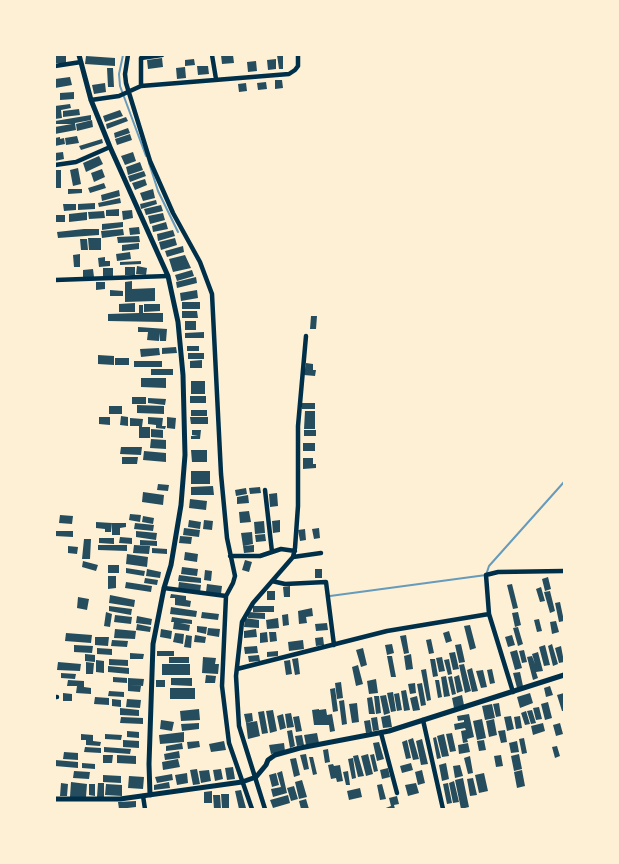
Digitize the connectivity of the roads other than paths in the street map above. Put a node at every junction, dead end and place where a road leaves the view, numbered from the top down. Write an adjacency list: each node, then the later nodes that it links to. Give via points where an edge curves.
1 (79, 55): 6 (street)
2 (128, 55): 10 (street)
3 (162, 55): 9 (street, via 141,58)
4 (212, 55): 8 (street)
5 (298, 55): 8 (street, via 298,66 289,74)
6 (81, 62): 7 (street); 11 (street)
7 (55, 66)
8 (216, 79): 9 (street)
9 (141, 86): 10 (street)
10 (127, 93): 11 (street); 21 (street, via 150,160 173,213 198,256 212,294 221,474)
11 (91, 100): 12 (street)
12 (110, 147): 13 (street, via 76,162); 14 (street)
13 (55, 165)
14 (168, 276): 15 (street); 25 (street, via 178,322 185,456 181,505)
15 (55, 280)
16 (306, 336): 18 (street, via 298,426 298,506)
17 (265, 490): 19 (street)
18 (292, 550): 19 (street); 22 (street)
19 (272, 552): 21 (street, via 254,557)
20 (321, 553): 22 (street)
21 (234, 556): 26 (street, via 234,579)
22 (293, 557): 24 (street)
23 (564, 571): 27 (street, via 486,575)
24 (272, 581): 28 (street, via 285,584 326,582); 29 (street, via 242,622)
25 (164, 588): 26 (street); 37 (street, via 153,644)
26 (226, 596): 35 (street, via 222,686 229,743)
27 (489, 614): 28 (street, via 387,631); 31 (street)
28 (334, 645): 29 (street)
29 (237, 669): 34 (street, via 238,726)
30 (564, 675): 31 (street)
31 (513, 692): 32 (street)
32 (423, 720): 33 (street); 43 (street)
33 (381, 732): 34 (street, via 275,755); 36 (street)
34 (255, 777): 35 (street); 42 (street)
35 (242, 782): 37 (street); 41 (street)
36 (397, 793)
37 (150, 795): 38 (street)
38 (144, 796): 39 (street); 40 (street)
39 (55, 799)
40 (145, 809)
41 (252, 809)
42 (265, 809)
43 (443, 809)

